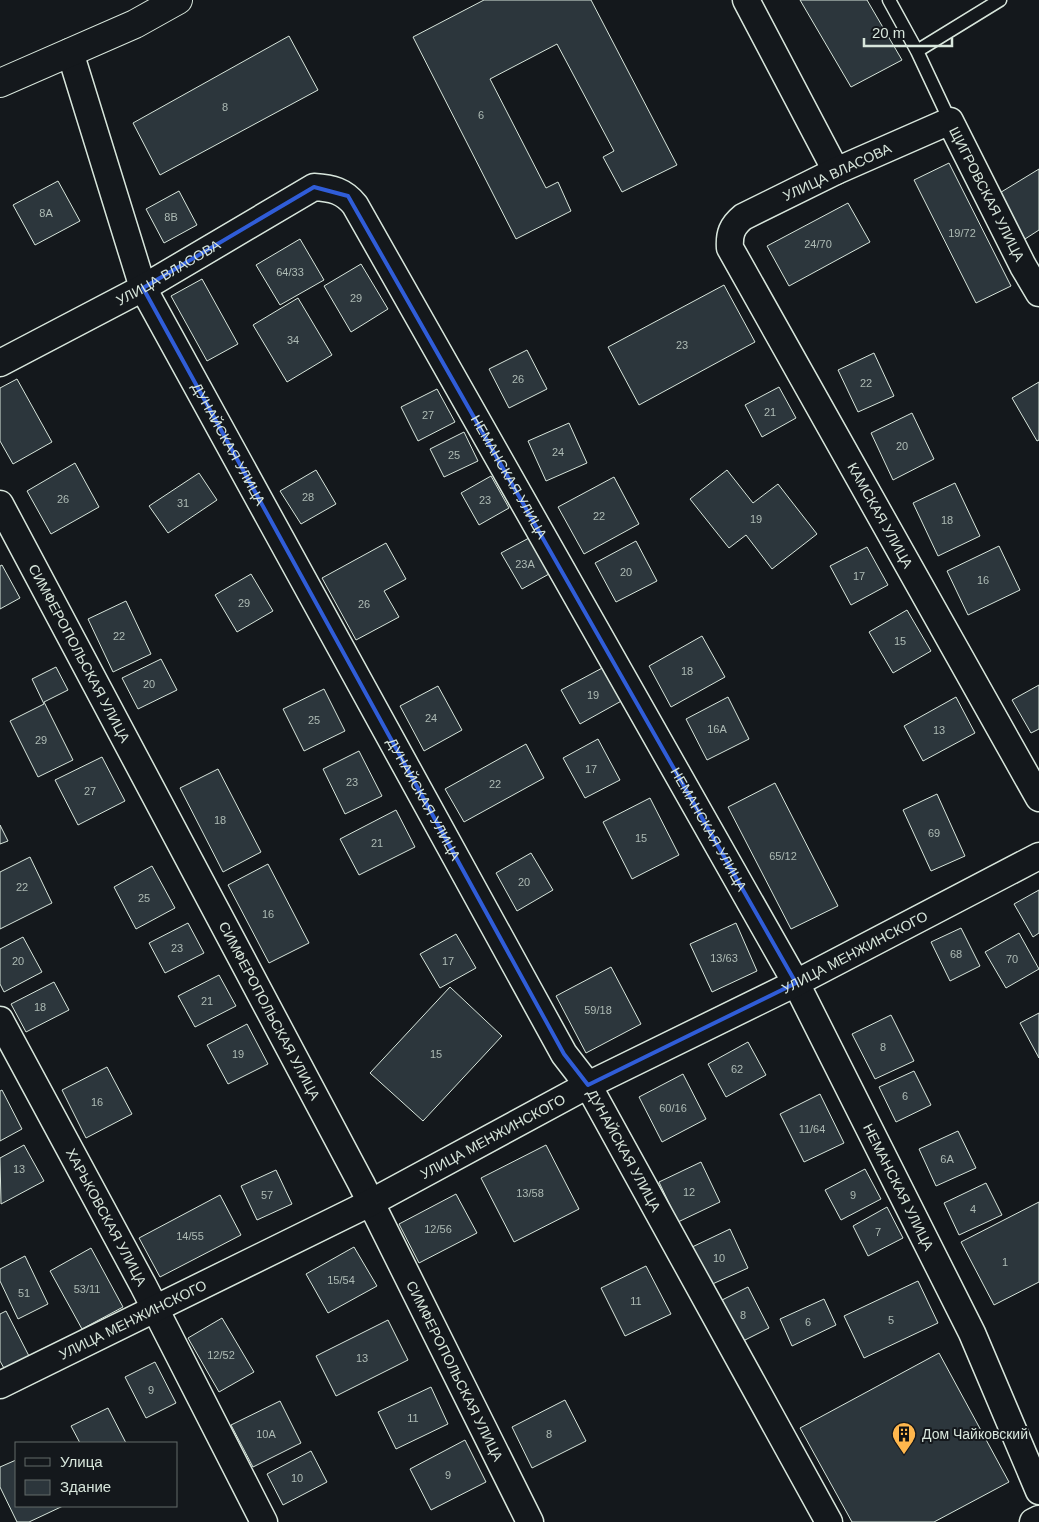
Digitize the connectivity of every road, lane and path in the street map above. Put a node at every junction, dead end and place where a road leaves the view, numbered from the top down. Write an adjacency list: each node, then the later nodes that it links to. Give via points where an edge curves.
1 (178, 0): 6 (main road, via 134,24)
2 (746, 0): 9 (street)
3 (889, 0): 5 (lane)
4 (1000, 0): 5 (lane)
5 (917, 51): 8 (lane)
6 (70, 52): 7 (main road); 13 (street, ДУНАЙСКАЯ УЛИЦА)
7 (0, 83)
8 (950, 121): 9 (street, УЛИЦА ВЛАСОВА); 12 (street, ЩИГРОВСКАЯ УЛИЦА)
9 (836, 171): 11 (street, УЛИЦА ВЛАСОВА, via 743,217)
10 (337, 190): 13 (street, УЛИЦА ВЛАСОВА, via 314,187); 19 (street, НЕМАНСКАЯ УЛИЦА, via 356,205)
11 (730, 232): 17 (street, КАМСКАЯ УЛИЦА, via 730,248)
12 (1031, 261): 14 (street, ЩИГРОВСКАЯ УЛИЦА)
13 (143, 288): 15 (street, УЛИЦА ВЛАСОВА); 21 (street, ДУНАЙСКАЯ УЛИЦА, via 559,1045)
14 (1039, 293)
15 (0, 363)
16 (0, 504): 22 (street, СИМФЕРОПОЛЬСКАЯ УЛИЦА)
17 (1039, 798)
18 (1039, 856): 19 (street, УЛИЦА МЕНЖИНСКОГО)
19 (796, 983): 21 (street, УЛИЦА МЕНЖИНСКОГО); 25 (street, НЕМАНСКАЯ УЛИЦА, via 972,1333)
20 (0, 1020): 23 (street, ХАРЬКОВСКАЯ УЛИЦА)
21 (588, 1086): 22 (street, УЛИЦА МЕНЖИНСКОГО); 29 (street, ДУНАЙСКАЯ УЛИЦА)
22 (370, 1203): 23 (street, УЛИЦА МЕНЖИНСКОГО); 28 (street, СИМФЕРОПОЛЬСКАЯ УЛИЦА)
23 (155, 1310): 24 (street, УЛИЦА МЕНЖИНСКОГО); 27 (street, ХАРЬКОВСКАЯ УЛИЦА)
24 (0, 1386)
25 (1039, 1491)
26 (1039, 1519): 30 (street)
27 (264, 1522)
28 (530, 1522)
29 (829, 1522)
30 (1033, 1522)

